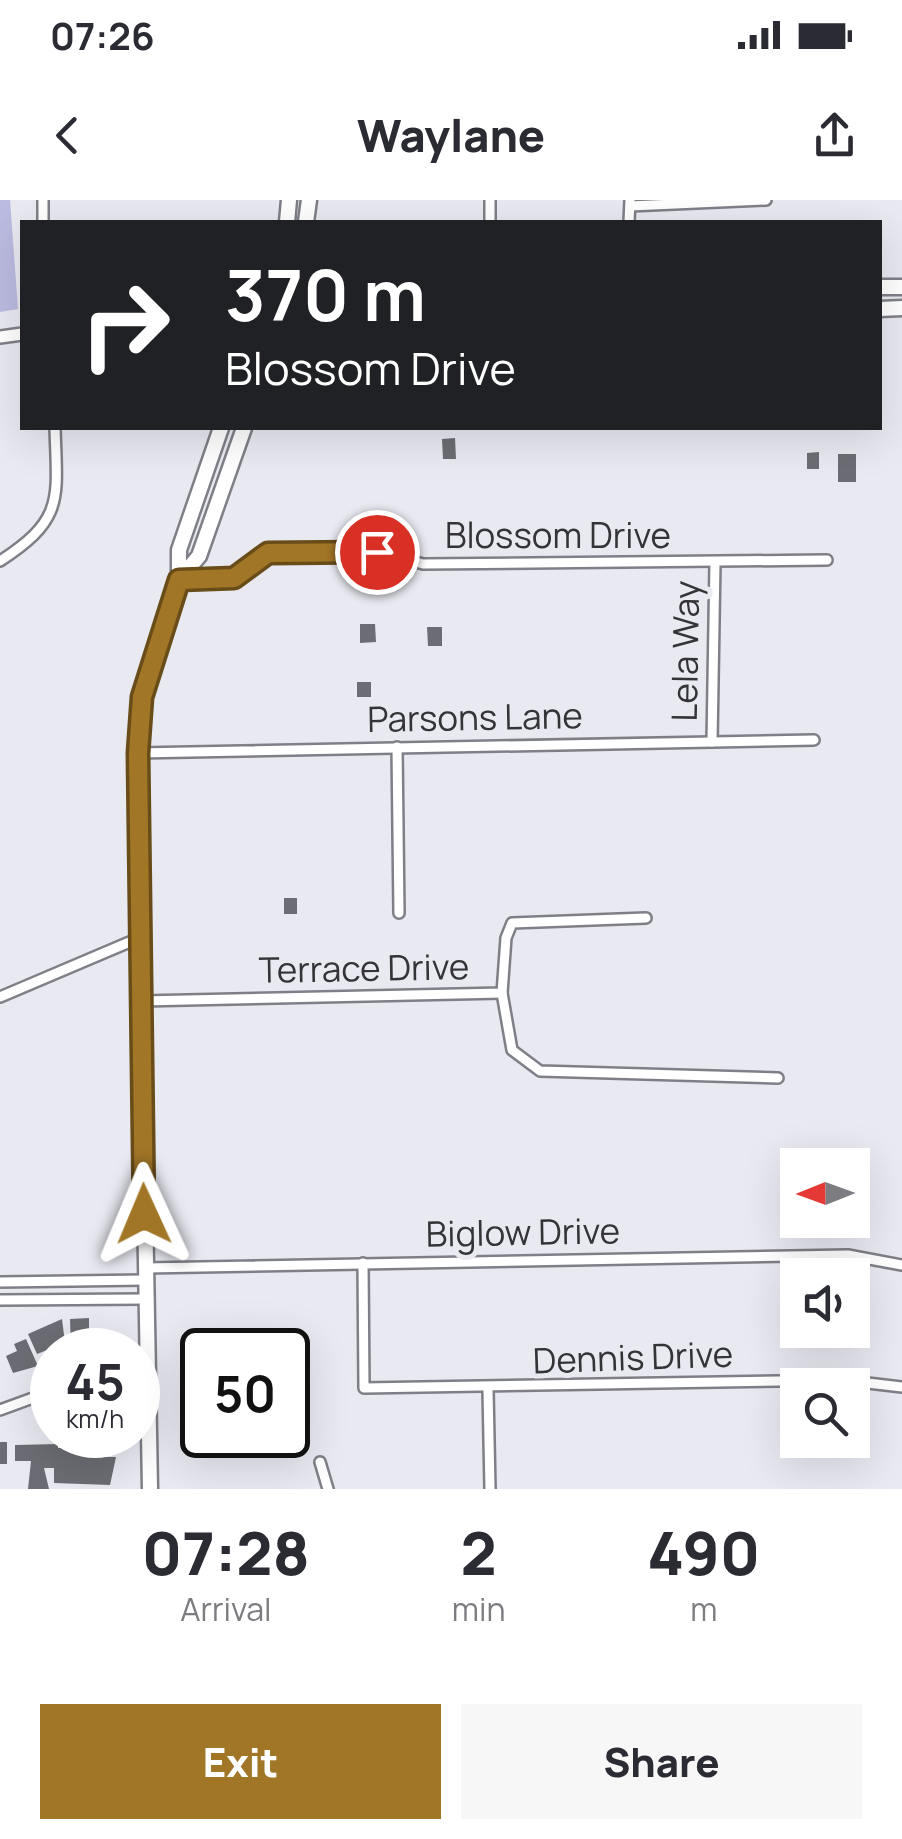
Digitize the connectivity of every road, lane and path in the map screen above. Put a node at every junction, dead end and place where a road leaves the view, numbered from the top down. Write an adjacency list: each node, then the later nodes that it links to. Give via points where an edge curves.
1 (766, 200): 2 (street)
2 (630, 203)
3 (55, 430): 7 (street, via 57,497 44,526)
4 (219, 430): 9 (main road, via 178,550)
5 (243, 430): 9 (main road, via 199,556)
6 (827, 560): 8 (street, Blossom Drive)
7 (0, 561)
8 (715, 562): 9 (street, Blossom Drive, via 423,564 377,552 268,553 234,578); 11 (street, Lela Way)
9 (179, 580): 13 (main road, via 142,697)
10 (814, 740): 11 (street, Parsons Lane)
11 (712, 742): 12 (street, Parsons Lane)
12 (397, 747): 13 (street, Parsons Lane); 14 (street)
13 (138, 753): 16 (main road)
14 (399, 912)
15 (646, 918): 17 (street, Terrace Drive, via 512,922)
16 (139, 938): 18 (street); 19 (main road)
17 (502, 994): 19 (street, Terrace Drive); 20 (street, via 512,1050 540,1071)
18 (0, 998)
19 (141, 1001): 23 (main road)
20 (778, 1078)
21 (363, 1263): 22 (street, Biglow Drive, via 848,1255); 23 (street, Biglow Drive); 29 (street, Dennis Drive, via 364,1388)
22 (902, 1265)
23 (145, 1274): 24 (street, Biglow Drive); 25 (main road)
24 (0, 1282)
25 (146, 1299): 26 (street); 27 (main road)
26 (0, 1300)
27 (145, 1328)
28 (902, 1387): 29 (street, Dennis Drive, via 842,1380)
29 (488, 1390): 36 (street)
30 (30, 1400): 31 (street)
31 (0, 1410)
32 (148, 1458): 34 (main road)
33 (320, 1462): 35 (street)
34 (150, 1489)
35 (328, 1489)
36 (490, 1489)

